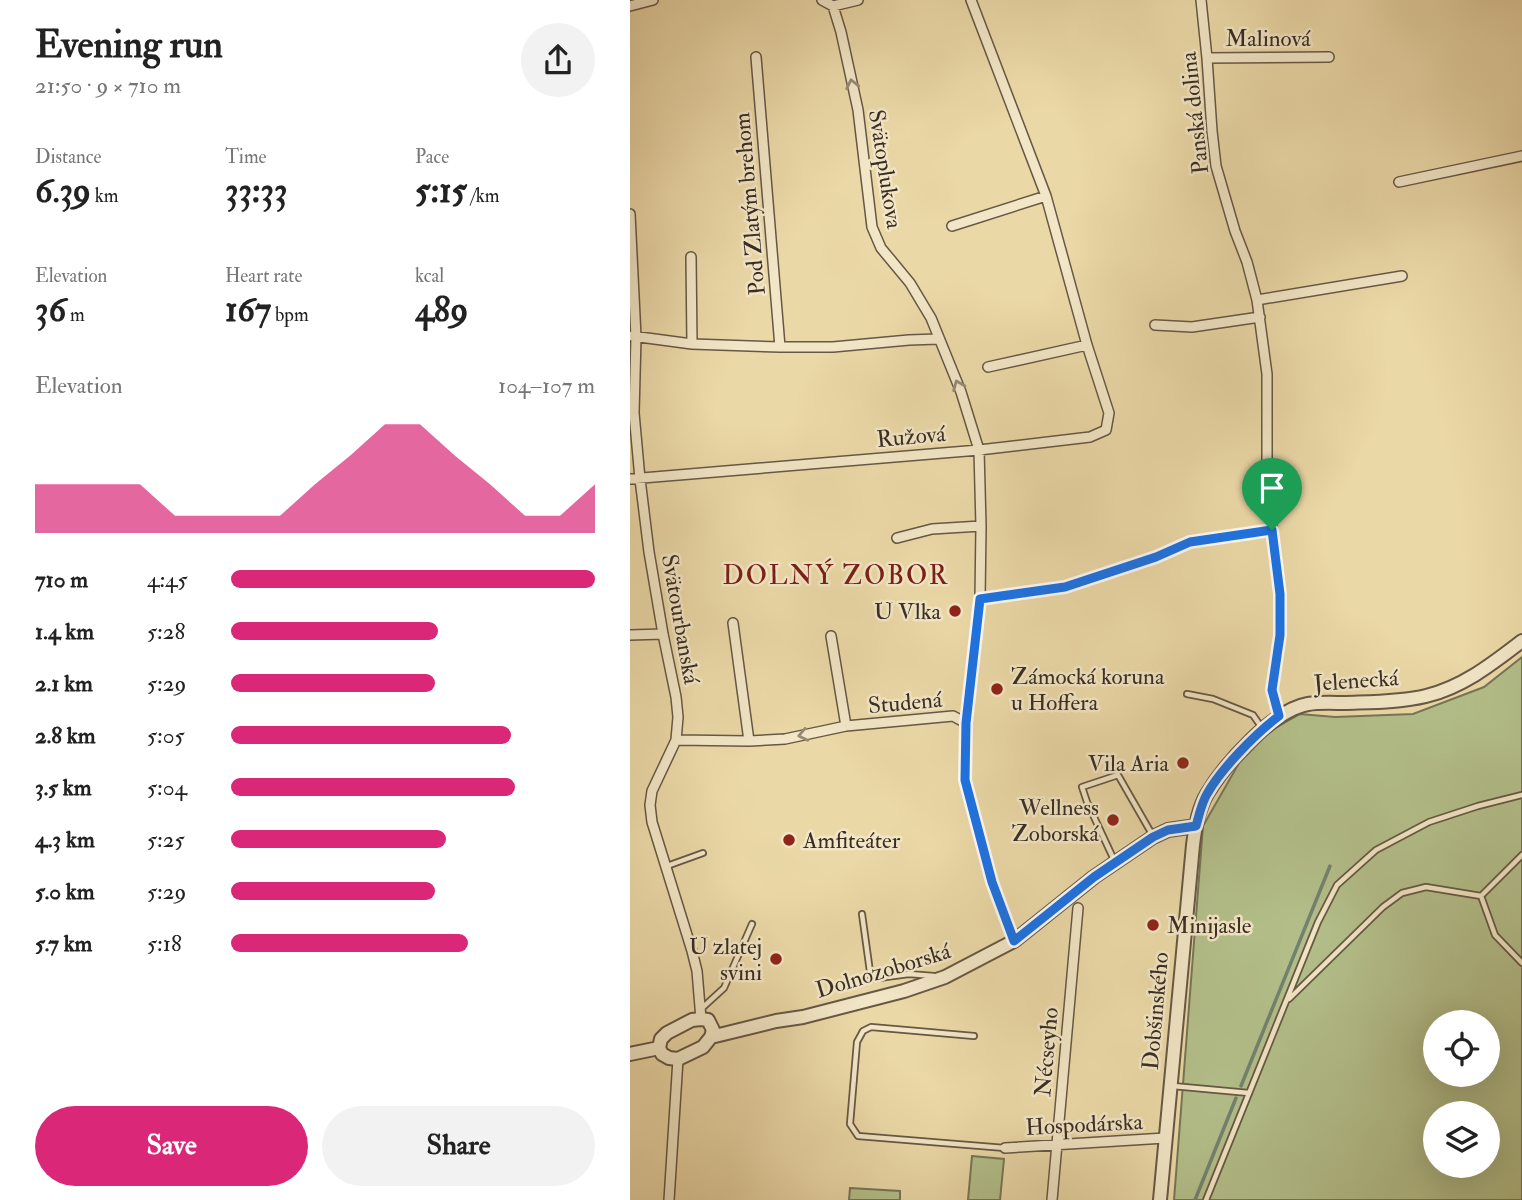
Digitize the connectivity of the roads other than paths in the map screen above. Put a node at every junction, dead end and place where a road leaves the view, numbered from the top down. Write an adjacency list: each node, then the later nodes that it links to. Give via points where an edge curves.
1 (653, 0): 6 (street)
2 (822, 0): 7 (street)
3 (858, 0): 7 (street)
4 (971, 0): 13 (street, Ružová)
5 (1200, 0): 10 (street, Panská dolina)
6 (630, 6)
7 (833, 6): 22 (street, Svätoplukova, one-way to 7, via 931,318 881,248 872,227 858,110)
8 (756, 57): 25 (street, Pod Zlatým brehom)
9 (1329, 57): 10 (street, Malinová)
10 (1207, 58): 18 (street, Panská dolina, via 1216,166)
11 (1522, 156): 12 (street)
12 (1399, 182)
13 (1046, 197): 15 (street); 24 (street, Ružová)
14 (630, 214): 21 (street, Svätourbanská)
15 (952, 226)
16 (691, 257): 23 (street)
17 (1402, 276): 18 (street)
18 (1257, 300): 19 (street, Panská dolina)
19 (1260, 317): 20 (street, via 1192,327); 30 (street, Panská dolina, via 1267,374 1267,484)
20 (1155, 325)
21 (633, 336): 23 (street); 28 (street, Svätourbanská)
22 (939, 339): 25 (street); 27 (street, Svätoplukova, one-way to 22)
23 (692, 344): 25 (street)
24 (1087, 345): 26 (street); 27 (street, Ružová, via 1109,413 1106,430 1090,437)
25 (780, 347)
26 (989, 367)
27 (979, 450): 28 (street, Ružová); 29 (street, Svätoplukova)
28 (635, 479): 35 (street, Svätourbanská)
29 (981, 526): 31 (street, via 932,529); 32 (street, Svätoplukova)
30 (1272, 530): 32 (street, via 1190,542 1065,587); 39 (street, Panská dolina, via 1280,635 1272,690)
31 (897, 538)
32 (980, 599): 40 (street, Svätoplukova)
33 (733, 623): 44 (street)
34 (630, 635): 35 (street)
35 (663, 635): 43 (street, Svätourbanská, via 676,696)
36 (831, 636): 41 (street, Studená)
37 (1522, 641): 39 (street, Jelenecká, via 1482,671 1440,691 1401,699 1309,704)
38 (1187, 694): 42 (lane, via 1253,715)
39 (1279, 716): 42 (street, Jelenecká)
40 (966, 723): 41 (street, Studená, via 953,716); 56 (street, Svätoplukova, via 965,780 992,882)
41 (846, 726): 44 (street, Studená, one-way to 44, via 785,739)
42 (1262, 728): 46 (street, Jelenecká, via 1207,794)
43 (676, 740): 44 (street, Studená); 51 (street, Svätourbanská, via 650,805)
44 (749, 741)
45 (1522, 795): 59 (lane, via 1429,822 1376,850 1337,885)
46 (1196, 826): 47 (street, Dolnozoborská); 66 (street, Dobšinského)
47 (1153, 837): 50 (street, Dolnozoborská); 50 (lane, via 1118,775 1082,787)
48 (704, 853): 51 (lane)
49 (1522, 855): 52 (lane)
50 (1115, 862): 56 (street, Dolnozoborská)
51 (666, 866): 60 (street, Svätourbanská, via 695,961)
52 (1481, 896): 57 (lane, via 1495,935); 59 (lane, via 1426,887 1402,893 1383,906)
53 (1078, 908): 69 (street, Nécseyho)
54 (862, 914): 58 (lane, via 871,979 909,974)
55 (751, 924): 60 (lane, via 724,988)
56 (1014, 941): 58 (street, Dolnozoborská)
57 (1522, 963)
58 (945, 977): 62 (street, Dolnozoborská)
59 (1286, 1002): 67 (lane)
60 (701, 1014): 62 (street, via 712,1025); 63 (street, via 667,1033)
61 (974, 1036): 70 (lane, via 871,1027 863,1031 857,1042 850,1124 858,1136)
62 (711, 1037): 65 (street, Dolnozoborská, via 703,1047)
63 (659, 1048): 64 (street); 65 (street, via 662,1054)
64 (630, 1054)
65 (678, 1059): 71 (street)
66 (1170, 1086): 67 (lane); 68 (street, Dobšinského)
67 (1249, 1093): 74 (lane)
68 (1165, 1138): 69 (street, Hospodárska); 73 (street, Dobšinského)
69 (1057, 1144): 70 (street, Hospodárska); 72 (street, Nécseyho)
70 (1004, 1148)
71 (669, 1200)
72 (1052, 1200)
73 (1160, 1200)
74 (1206, 1200)

